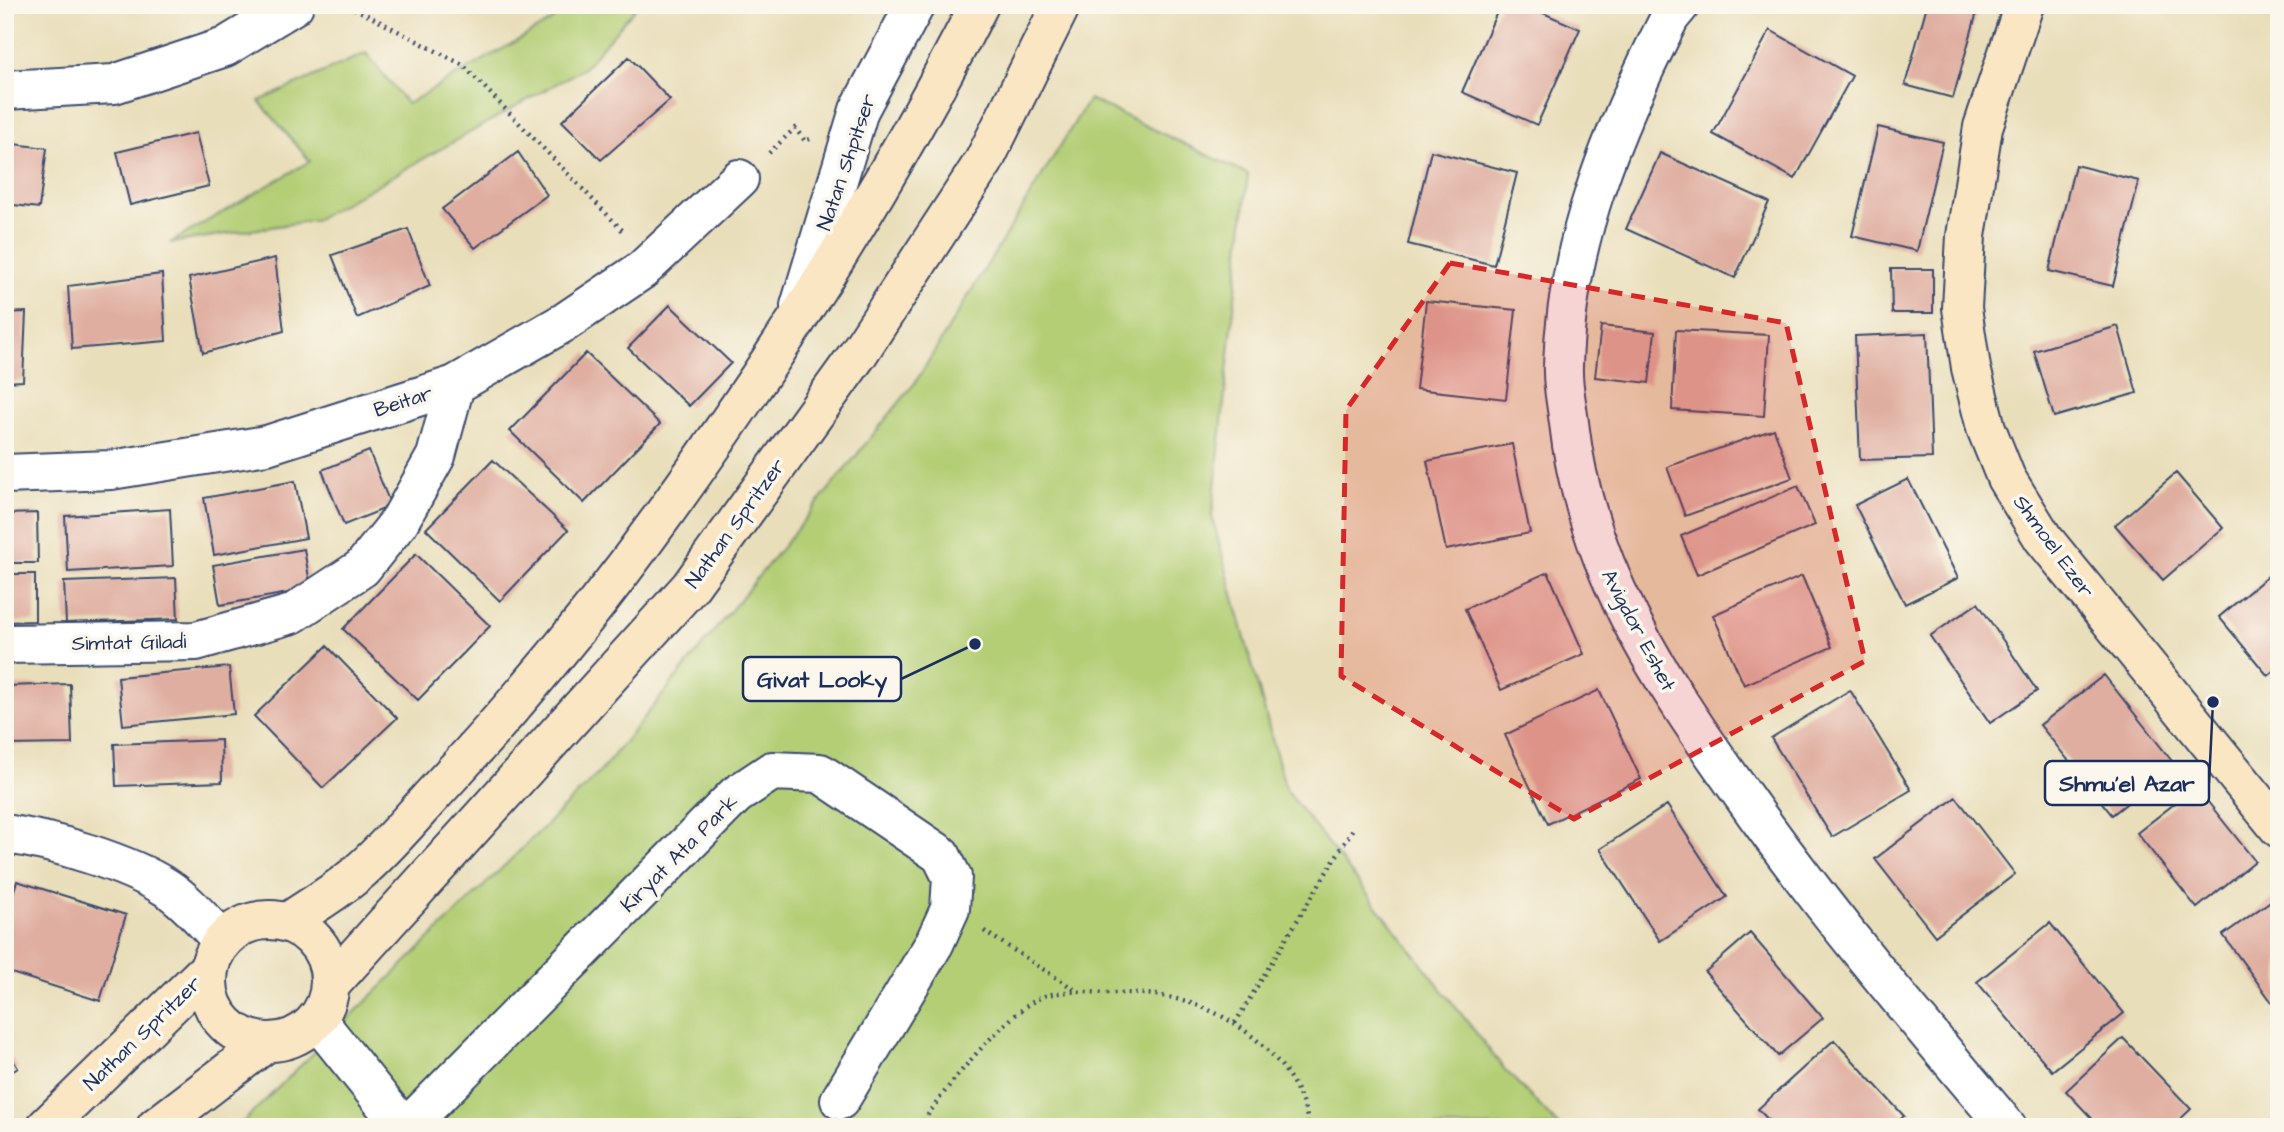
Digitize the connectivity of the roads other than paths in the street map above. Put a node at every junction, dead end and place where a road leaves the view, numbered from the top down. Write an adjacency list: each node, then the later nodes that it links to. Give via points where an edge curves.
1 (294, 5): 7 (street, via 225,47 114,84)
2 (915, 5): 9 (street, Natan Shpitser, via 856,121)
3 (979, 5): 9 (street, via 878,191)
4 (1061, 5): 17 (street, Nathan Spritzer, via 984,161 858,354 690,587)
5 (1680, 5): 24 (street, Avigdor Eshet, via 1627,102 1591,200 1571,286 1563,368 1572,453 1592,537 1626,616 1691,722 1772,838 1873,968)
6 (2024, 5): 13 (street, Shmoel Ezer, via 1983,127 1966,236 1962,308 1986,428 2006,478 2042,538)
7 (5, 90)
8 (739, 179): 10 (street, Beitar, via 651,261 565,322)
9 (794, 326): 15 (street, via 610,589 541,675 358,872)
10 (455, 385): 11 (street, Beitar, via 267,445 111,470); 12 (street, Simtat Giladi, via 436,456 399,522 362,568 292,614 196,641)
11 (5, 474)
12 (5, 644)
13 (2279, 828)
14 (5, 834): 16 (street, via 105,860 168,888)
15 (288, 922): 16 (street, via 252,921); 17 (street, via 320,946)
16 (215, 954): 19 (street, via 208,990 214,1010 228,1027 246,1038); 21 (street, Nathan Spritzer)
17 (331, 984): 18 (street)
18 (317, 1020): 19 (street, via 285,1040); 23 (street, Kiryat Ata Park)
19 (267, 1042): 22 (street)
20 (839, 1100): 23 (street, Kiryat Ata Park, via 934,944 950,909 952,877 941,855 820,773 772,771 736,795)
21 (46, 1127)
22 (156, 1127)
23 (405, 1127)
24 (2007, 1127)

